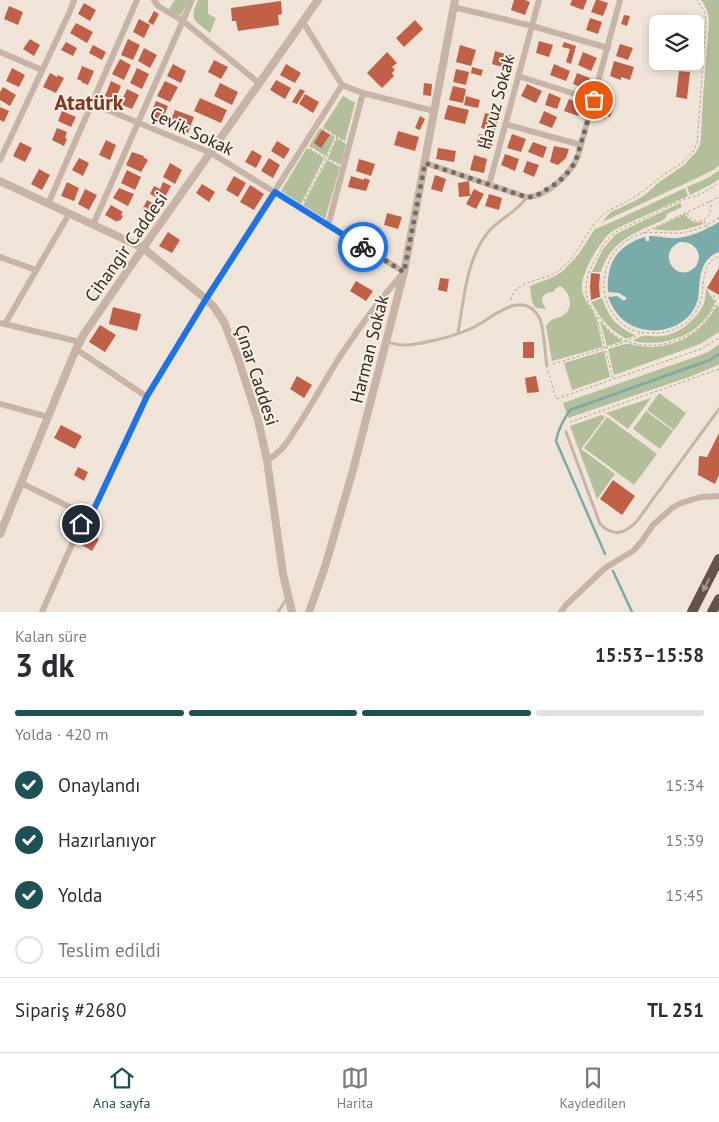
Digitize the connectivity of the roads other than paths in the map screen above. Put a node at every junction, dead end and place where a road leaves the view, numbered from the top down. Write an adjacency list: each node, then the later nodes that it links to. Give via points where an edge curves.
1 (74, 0): 14 (street)
2 (137, 0): 20 (street)
3 (153, 0): 9 (street)
4 (192, 0): 9 (street)
5 (539, 0): 11 (street, Havuz Sokak)
6 (620, 0): 12 (street)
7 (314, 2): 10 (street, Cihangir Caddesi)
8 (454, 4): 11 (street); 21 (street, Harman Sokak)
9 (183, 21): 16 (street); 22 (street)
10 (303, 22): 16 (street, Cihangir Caddesi); 17 (street)
11 (532, 26): 12 (street); 15 (street, Havuz Sokak)
12 (608, 48): 19 (street)
13 (0, 52): 14 (street)
14 (42, 70): 26 (street)
15 (518, 76): 19 (street); 23 (street, Havuz Sokak)
16 (260, 84): 25 (street, Cihangir Caddesi)
17 (342, 85): 18 (street); 30 (street)
18 (363, 93): 21 (street); 35 (street)
19 (594, 100): 24 (street)
20 (91, 103): 22 (street, Çevik Sokak); 32 (street)
21 (434, 110): 27 (street, Harman Sokak)
22 (138, 122): 25 (street, Çevik Sokak); 34 (street)
23 (505, 124): 24 (street); 29 (street, Havuz Sokak)
24 (581, 145): 31 (street, via 575,163 564,177 544,192)
25 (211, 153): 30 (street, Çevik Sokak); 36 (street, Cihangir Caddesi)
26 (0, 160)
27 (425, 163): 29 (street); 39 (street, Harman Sokak)
28 (0, 182): 32 (street, Çınar Caddesi)
29 (488, 185): 31 (street)
30 (275, 192): 35 (street, Çevik Sokak); 40 (street)
31 (526, 197): 42 (lane, via 493,227 476,252 470,266)
32 (48, 204): 33 (street, Çınar Caddesi)
33 (69, 214): 34 (street, Çınar Caddesi); 38 (street)
34 (93, 225): 36 (street, Çınar Caddesi)
35 (328, 226): 39 (street, Çevik Sokak)
36 (143, 248): 40 (street, Çınar Caddesi); 44 (street, Cihangir Caddesi)
37 (0, 257): 38 (street)
38 (36, 270): 41 (street)
39 (404, 272): 43 (street, Harman Sokak); 51 (street, via 341,355 284,446)
40 (206, 299): 46 (street); 51 (street, Çınar Caddesi, via 228,331 258,420)
41 (2, 324): 44 (street)
42 (458, 334): 43 (lane, via 408,345); 45 (lane, via 502,309 528,306 541,321)
43 (386, 342): 62 (street, Harman Sokak, via 348,488)
44 (78, 346): 46 (street); 49 (street, Cihangir Caddesi)
45 (547, 366)
46 (147, 396): 54 (street)
47 (0, 404): 49 (street)
48 (719, 409): 50 (lane, via 637,521 617,533 600,524)
49 (48, 417): 52 (street, Cihangir Caddesi)
50 (566, 432)
51 (267, 460): 57 (street, Çınar Caddesi)
52 (21, 483): 54 (street); 55 (street, Cihangir Caddesi)
53 (719, 496): 63 (street, via 701,497 672,508 632,551 605,568)
54 (88, 516): 59 (street, via 81,524)
55 (0, 534)
56 (719, 559): 64 (highway, one-way to 64)
57 (288, 596): 60 (lane); 61 (street, Çınar Caddesi)
58 (719, 599): 65 (highway)
59 (42, 612)
60 (278, 612)
61 (292, 612)
62 (309, 612)
63 (561, 612)
64 (692, 612)
65 (712, 612)

